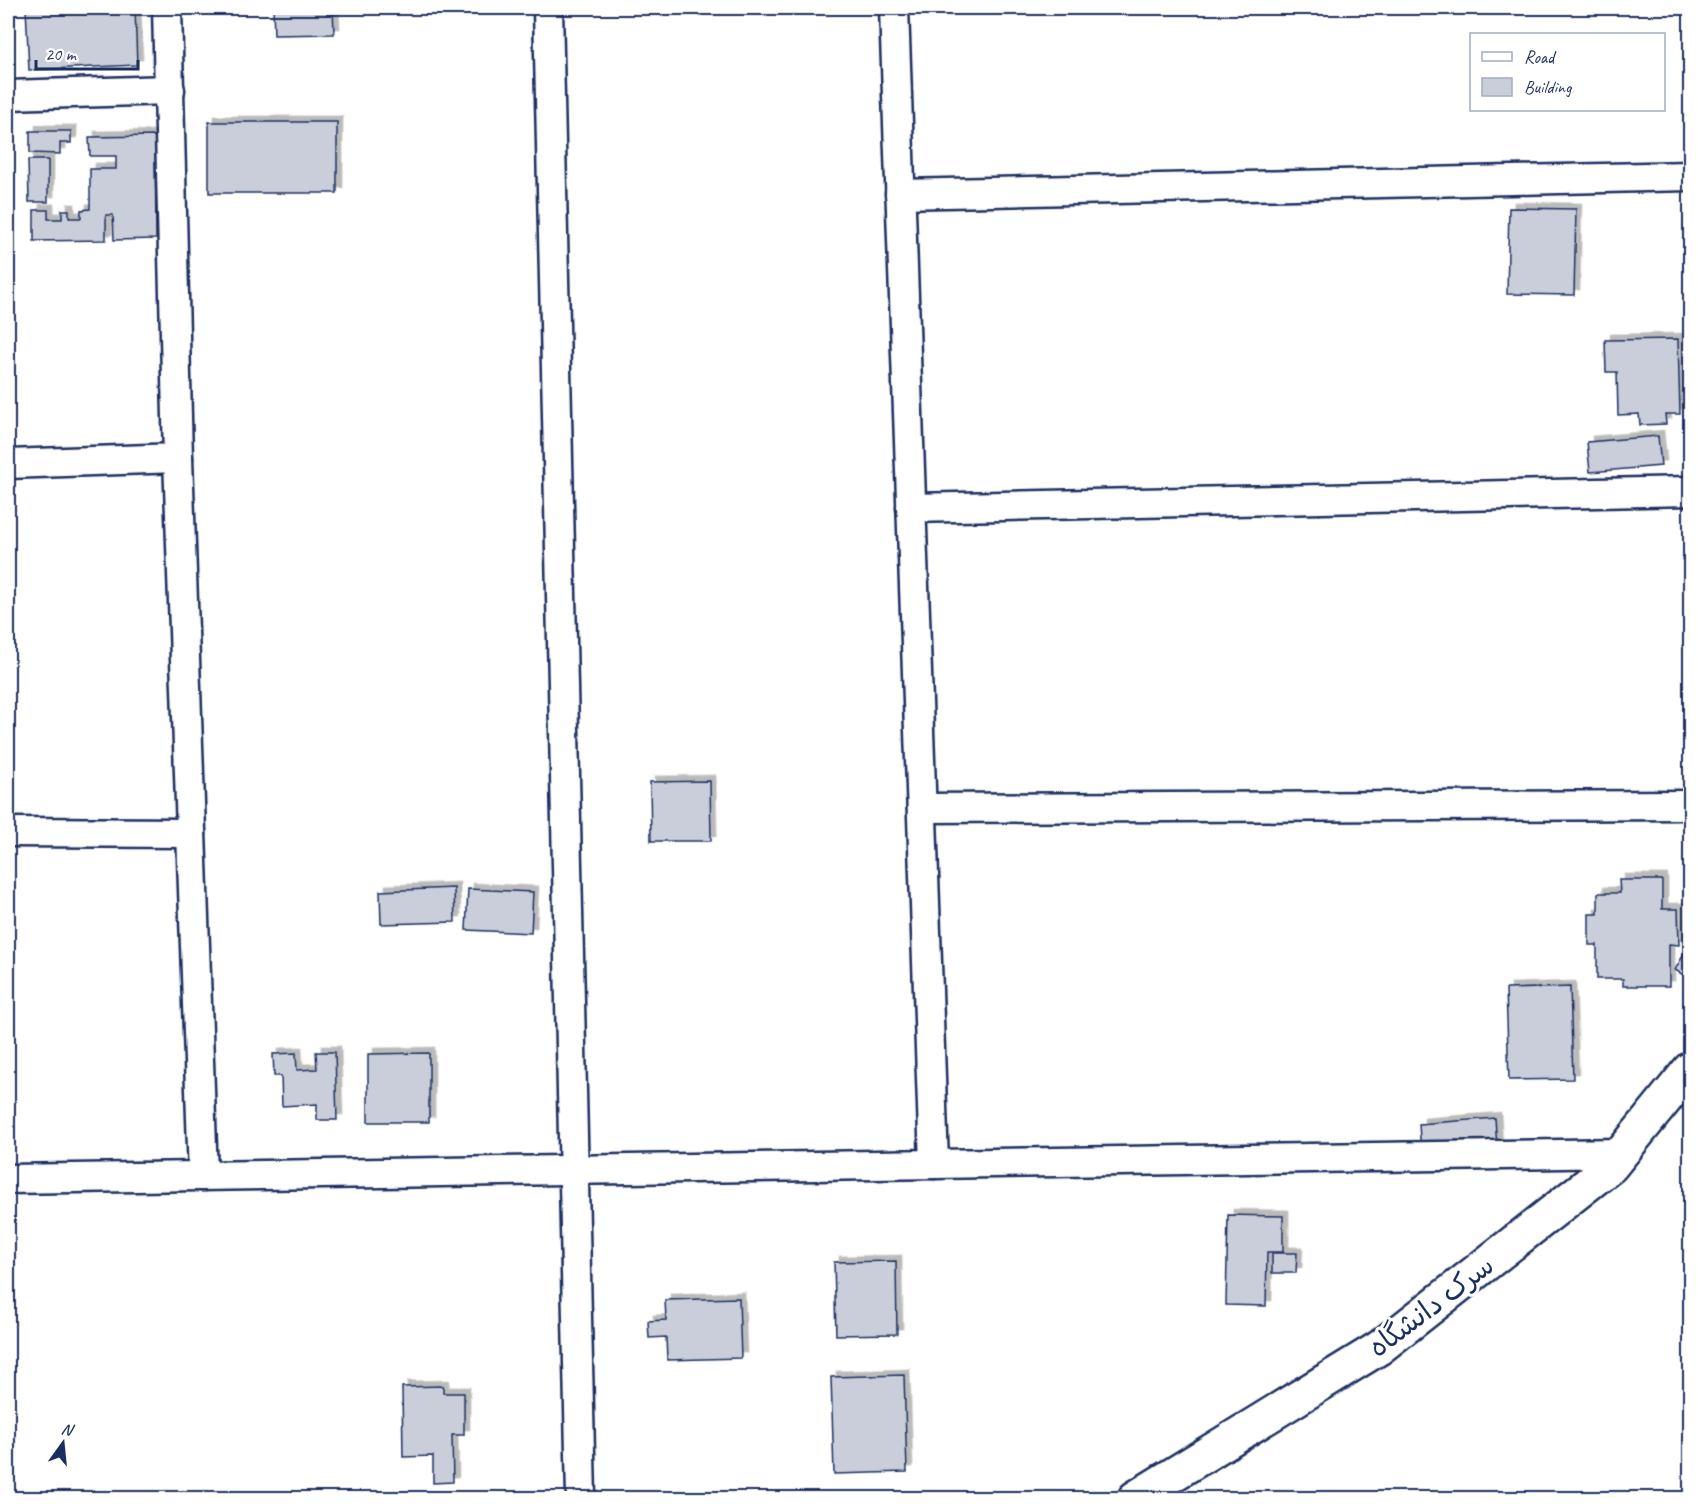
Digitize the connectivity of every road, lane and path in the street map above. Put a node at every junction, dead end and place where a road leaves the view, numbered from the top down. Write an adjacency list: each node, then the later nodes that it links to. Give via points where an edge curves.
1 (167, 8): 4 (street)
2 (548, 8): 19 (street)
3 (894, 8): 7 (street)
4 (170, 90): 5 (street); 8 (street)
5 (8, 95)
6 (1690, 176): 7 (street)
7 (900, 194): 11 (street)
8 (178, 458): 9 (street); 15 (street)
9 (8, 464)
10 (1690, 491): 11 (street)
11 (911, 508): 13 (street)
12 (1690, 805): 13 (street)
13 (922, 808): 18 (street)
14 (8, 832): 15 (street)
15 (191, 833): 20 (street)
16 (1690, 1069): 17 (street, سرک دانشگاه)
17 (1620, 1153): 18 (street); 23 (street, سرک دانشگاه, via 1611,1166 1379,1348)
18 (934, 1164): 19 (street)
19 (574, 1170): 20 (street); 22 (street)
20 (203, 1176): 21 (street)
21 (8, 1179)
22 (581, 1498)
23 (1135, 1498)

